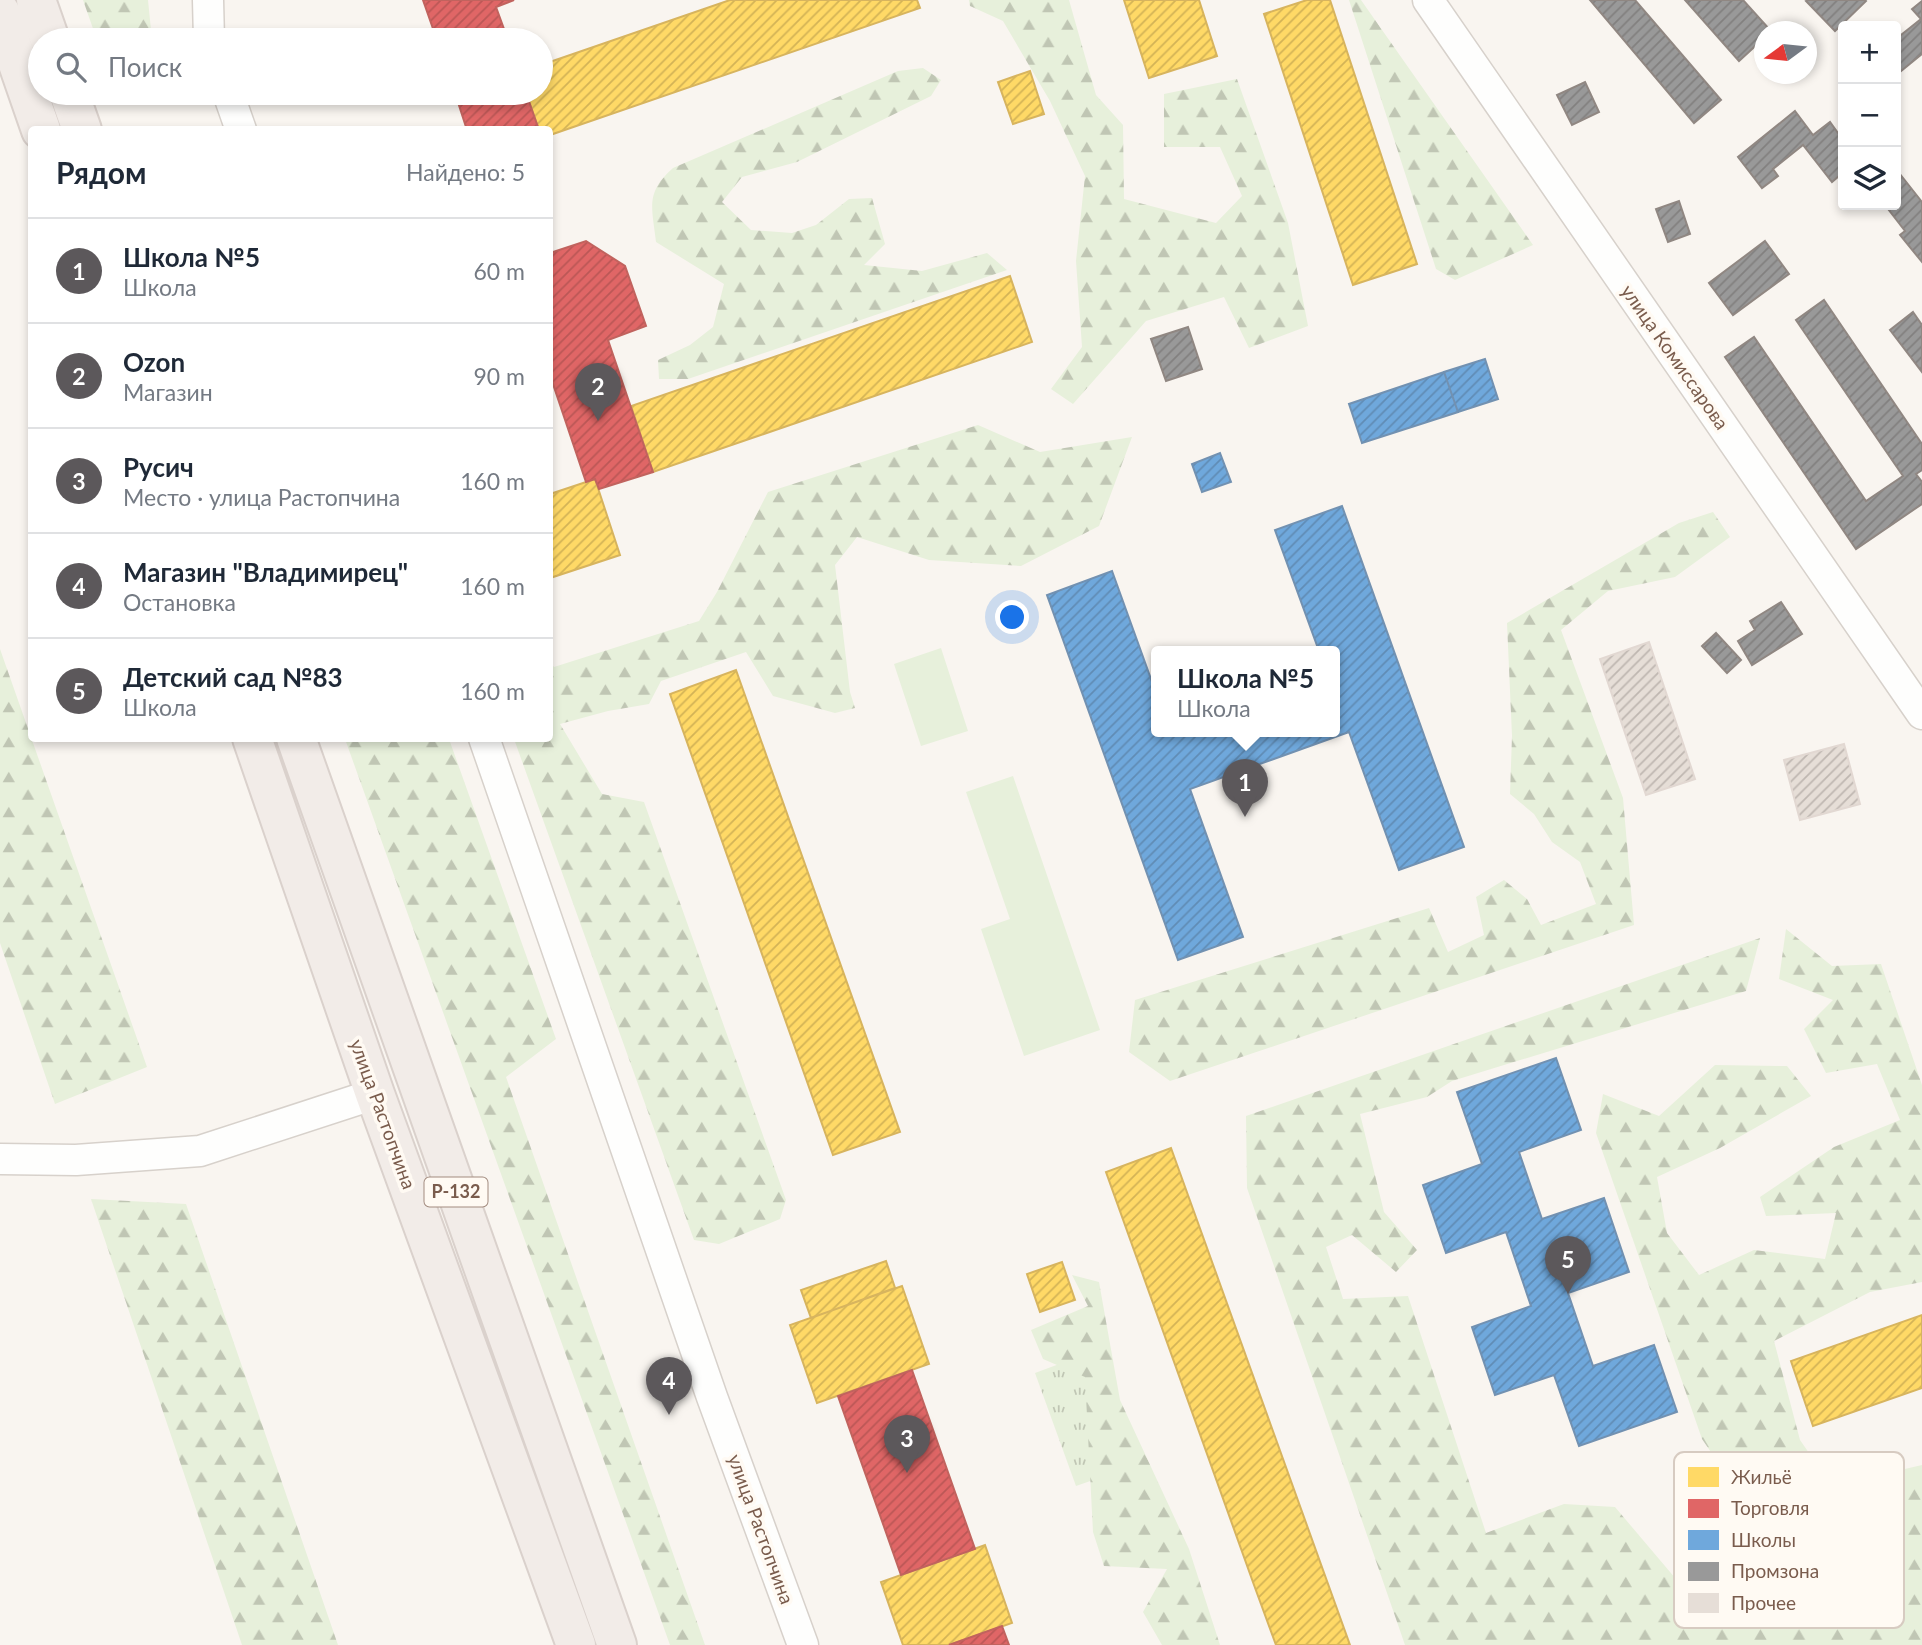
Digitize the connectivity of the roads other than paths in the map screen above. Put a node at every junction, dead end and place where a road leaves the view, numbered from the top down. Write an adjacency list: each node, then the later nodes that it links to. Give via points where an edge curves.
1 (36, 0): 5 (highway)
2 (208, 0): 6 (street)
3 (1428, 0): 14 (street, улица Комиссарова)
4 (0, 12): 7 (highway)
5 (46, 28)
6 (209, 28)
7 (28, 93)
8 (32, 105): 11 (highway)
9 (73, 105): 12 (highway)
10 (232, 105): 13 (street)
11 (40, 126)
12 (81, 126)
13 (240, 126)
14 (1922, 714)
15 (253, 742): 18 (highway, улица Растопчина / Р-132)
16 (297, 742): 21 (highway, Р-132)
17 (485, 742): 22 (street, улица Растопчина, via 712,1397)
18 (375, 1094): 19 (street, via 200,1151 76,1160); 20 (highway, улица Растопчина / Р-132)
19 (0, 1159)
20 (576, 1645)
21 (617, 1645)
22 (803, 1645)

